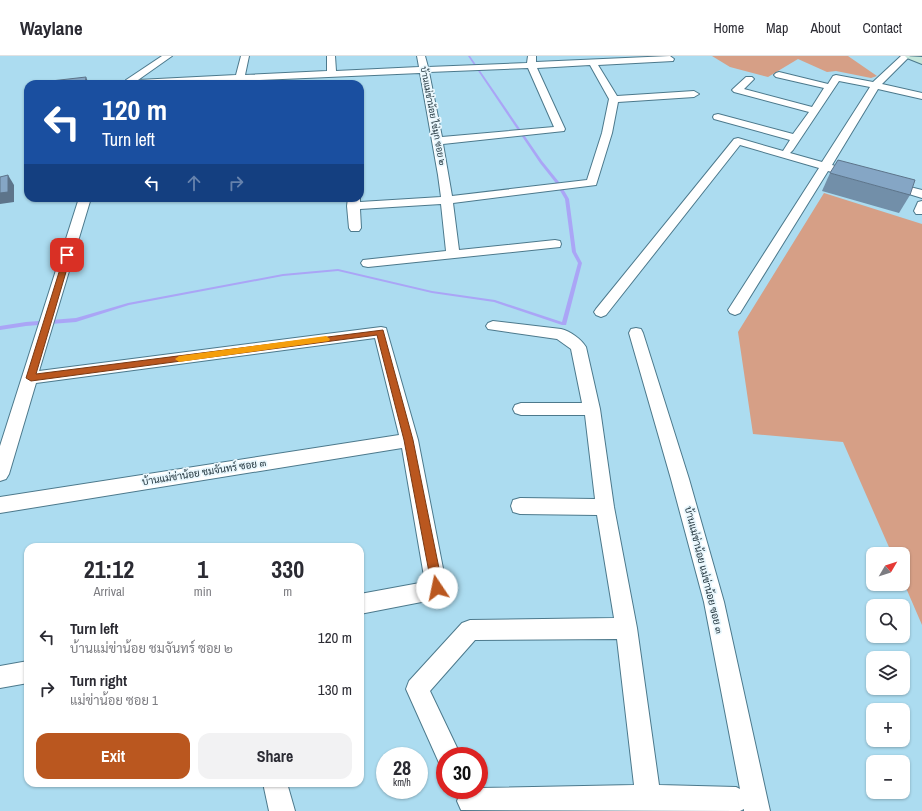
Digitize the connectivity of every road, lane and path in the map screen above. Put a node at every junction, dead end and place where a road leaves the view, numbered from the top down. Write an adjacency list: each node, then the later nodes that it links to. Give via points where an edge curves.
1 (168, 56): 17 (street)
2 (245, 56): 15 (street)
3 (331, 56): 13 (street)
4 (421, 56): 11 (street, บ้านแม่ข่าน้อย ไข่มุก ซอย ๒)
5 (664, 56): 10 (street, via 670,59)
6 (906, 56): 20 (street)
7 (911, 56): 9 (main road)
8 (532, 60): 10 (street); 11 (street); 28 (street, via 560,129)
9 (922, 61)
10 (592, 63): 24 (street)
11 (424, 70): 13 (street); 28 (street, บ้านแม่ข่าน้อย ไข่มุก ซอย ๒)
12 (311, 74): 13 (street); 15 (street); 19 (street)
13 (332, 74)
14 (779, 75): 21 (street)
15 (240, 77): 18 (street)
16 (749, 79): 25 (street, via 737,90)
17 (132, 80)
18 (184, 80)
19 (312, 80)
20 (876, 85): 21 (street, via 836,78); 23 (street); 30 (street)
21 (830, 87): 25 (street)
22 (694, 94): 24 (street)
23 (922, 96)
24 (614, 100): 34 (street, via 592,183)
25 (814, 110): 27 (street)
26 (718, 117): 27 (street)
27 (795, 138): 29 (street)
28 (438, 141): 34 (street, บ้านแม่ข่าน้อย ไข่มุก ซอย ๒)
29 (788, 150)
30 (826, 166): 31 (street); 42 (street); 43 (street, via 738,142)
31 (863, 177)
32 (878, 182): 33 (street)
33 (922, 194)
34 (447, 200): 37 (street); 40 (street, บ้านแม่ข่าน้อย ไข่มุก ซอย ๒)
35 (84, 202): 46 (street)
36 (353, 202): 38 (street)
37 (364, 202)
38 (355, 228)
39 (555, 244): 40 (street)
40 (453, 255): 41 (street)
41 (368, 263)
42 (735, 310)
43 (601, 312)
44 (493, 326): 47 (street, via 561,334 570,340 578,347)
45 (636, 333): 63 (street, บ้านแม่ข่าน้อย แม่ข่าน้อย ซอย ๓, via 714,602)
46 (31, 378): 49 (street, via 380,332); 50 (street)
47 (592, 409): 48 (street); 54 (street)
48 (521, 410)
49 (409, 440): 52 (street, บ้านแม่ข่าน้อย ชมจันทร์ ซอย ๓); 55 (street, via 437,588)
50 (3, 454): 51 (street)
51 (0, 474)
52 (0, 505)
53 (520, 506): 54 (street)
54 (605, 507): 56 (street)
55 (364, 603)
56 (626, 628): 59 (street, via 470,630 417,688); 61 (street)
57 (24, 673): 58 (street)
58 (0, 677)
59 (445, 747)
60 (276, 787): 64 (street)
61 (648, 797): 62 (street); 63 (street)
62 (470, 801)
63 (746, 806)
64 (282, 811)

